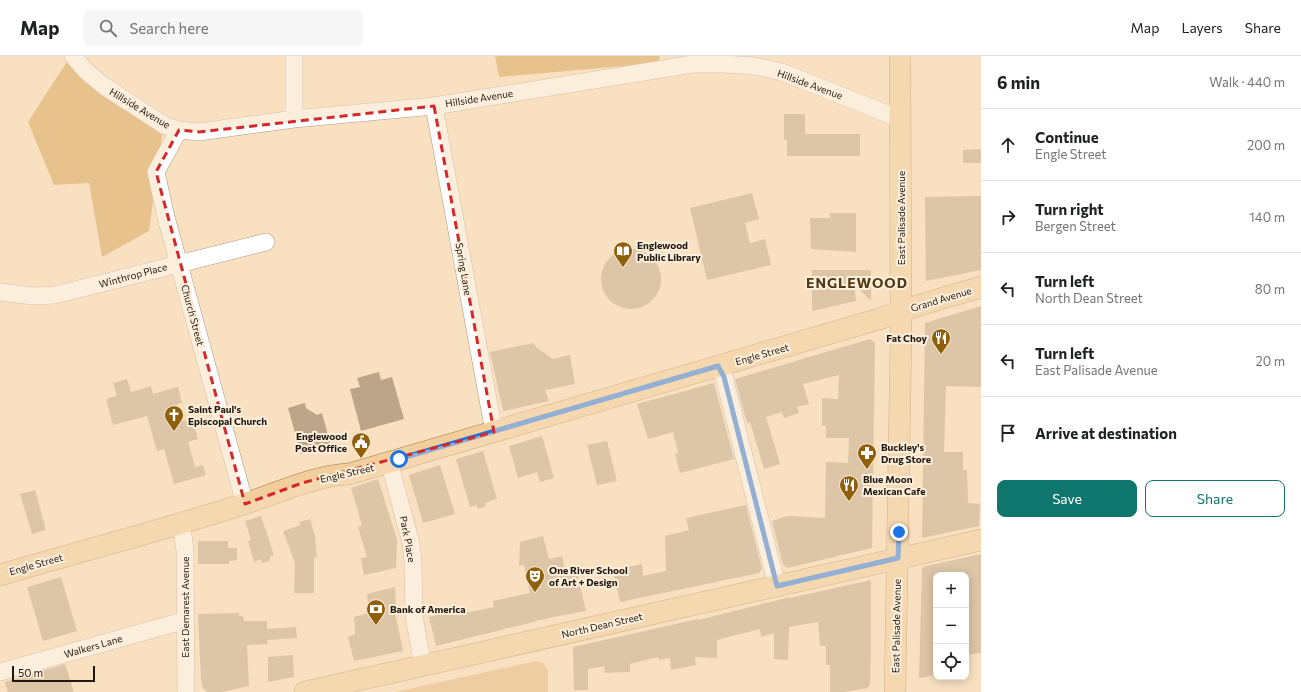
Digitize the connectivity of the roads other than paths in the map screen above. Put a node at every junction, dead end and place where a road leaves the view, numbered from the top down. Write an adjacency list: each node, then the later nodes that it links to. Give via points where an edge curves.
1 (73, 56): 8 (street, Hillside Avenue, via 104,86 164,125)
2 (294, 56): 6 (street)
3 (900, 56): 7 (main road, East Palisade Avenue)
4 (693, 60): 5 (street, Hillside Avenue); 7 (street, Hillside Avenue, via 754,66 782,72)
5 (434, 106): 6 (street, Hillside Avenue); 15 (street, Spring Lane)
6 (294, 119): 8 (street, Hillside Avenue, via 199,132)
7 (900, 119): 13 (main road, East Palisade Avenue)
8 (179, 130): 10 (street, Church Street, via 156,172)
9 (266, 242): 10 (street, Winthrop Place)
10 (178, 263): 12 (street, Winthrop Place, via 55,295 33,296); 17 (street, Church Street)
11 (981, 288): 13 (main road, Grand Avenue)
12 (0, 292)
13 (901, 312): 14 (main road, Engle Street); 20 (main road, East Palisade Avenue)
14 (718, 366): 15 (main road, Engle Street); 22 (street, via 724,377)
15 (494, 432): 16 (main road, Engle Street)
16 (389, 462): 17 (main road, Engle Street, via 302,484); 24 (street, Park Place, via 411,544 414,616)
17 (245, 504): 18 (main road, Engle Street)
18 (181, 522): 21 (main road, Engle Street); 23 (street, East Demarest Avenue, via 185,544)
19 (981, 540): 20 (main road, North Dean Street)
20 (898, 558): 22 (main road, North Dean Street); 28 (main road, East Palisade Avenue)
21 (0, 575)
22 (777, 586): 24 (main road, North Dean Street)
23 (186, 620): 25 (street, Walkers Lane); 26 (street, East Demarest Avenue)
24 (423, 666): 27 (main road, North Dean Street)
25 (0, 672)
26 (186, 692)
27 (305, 692)
28 (895, 692)

